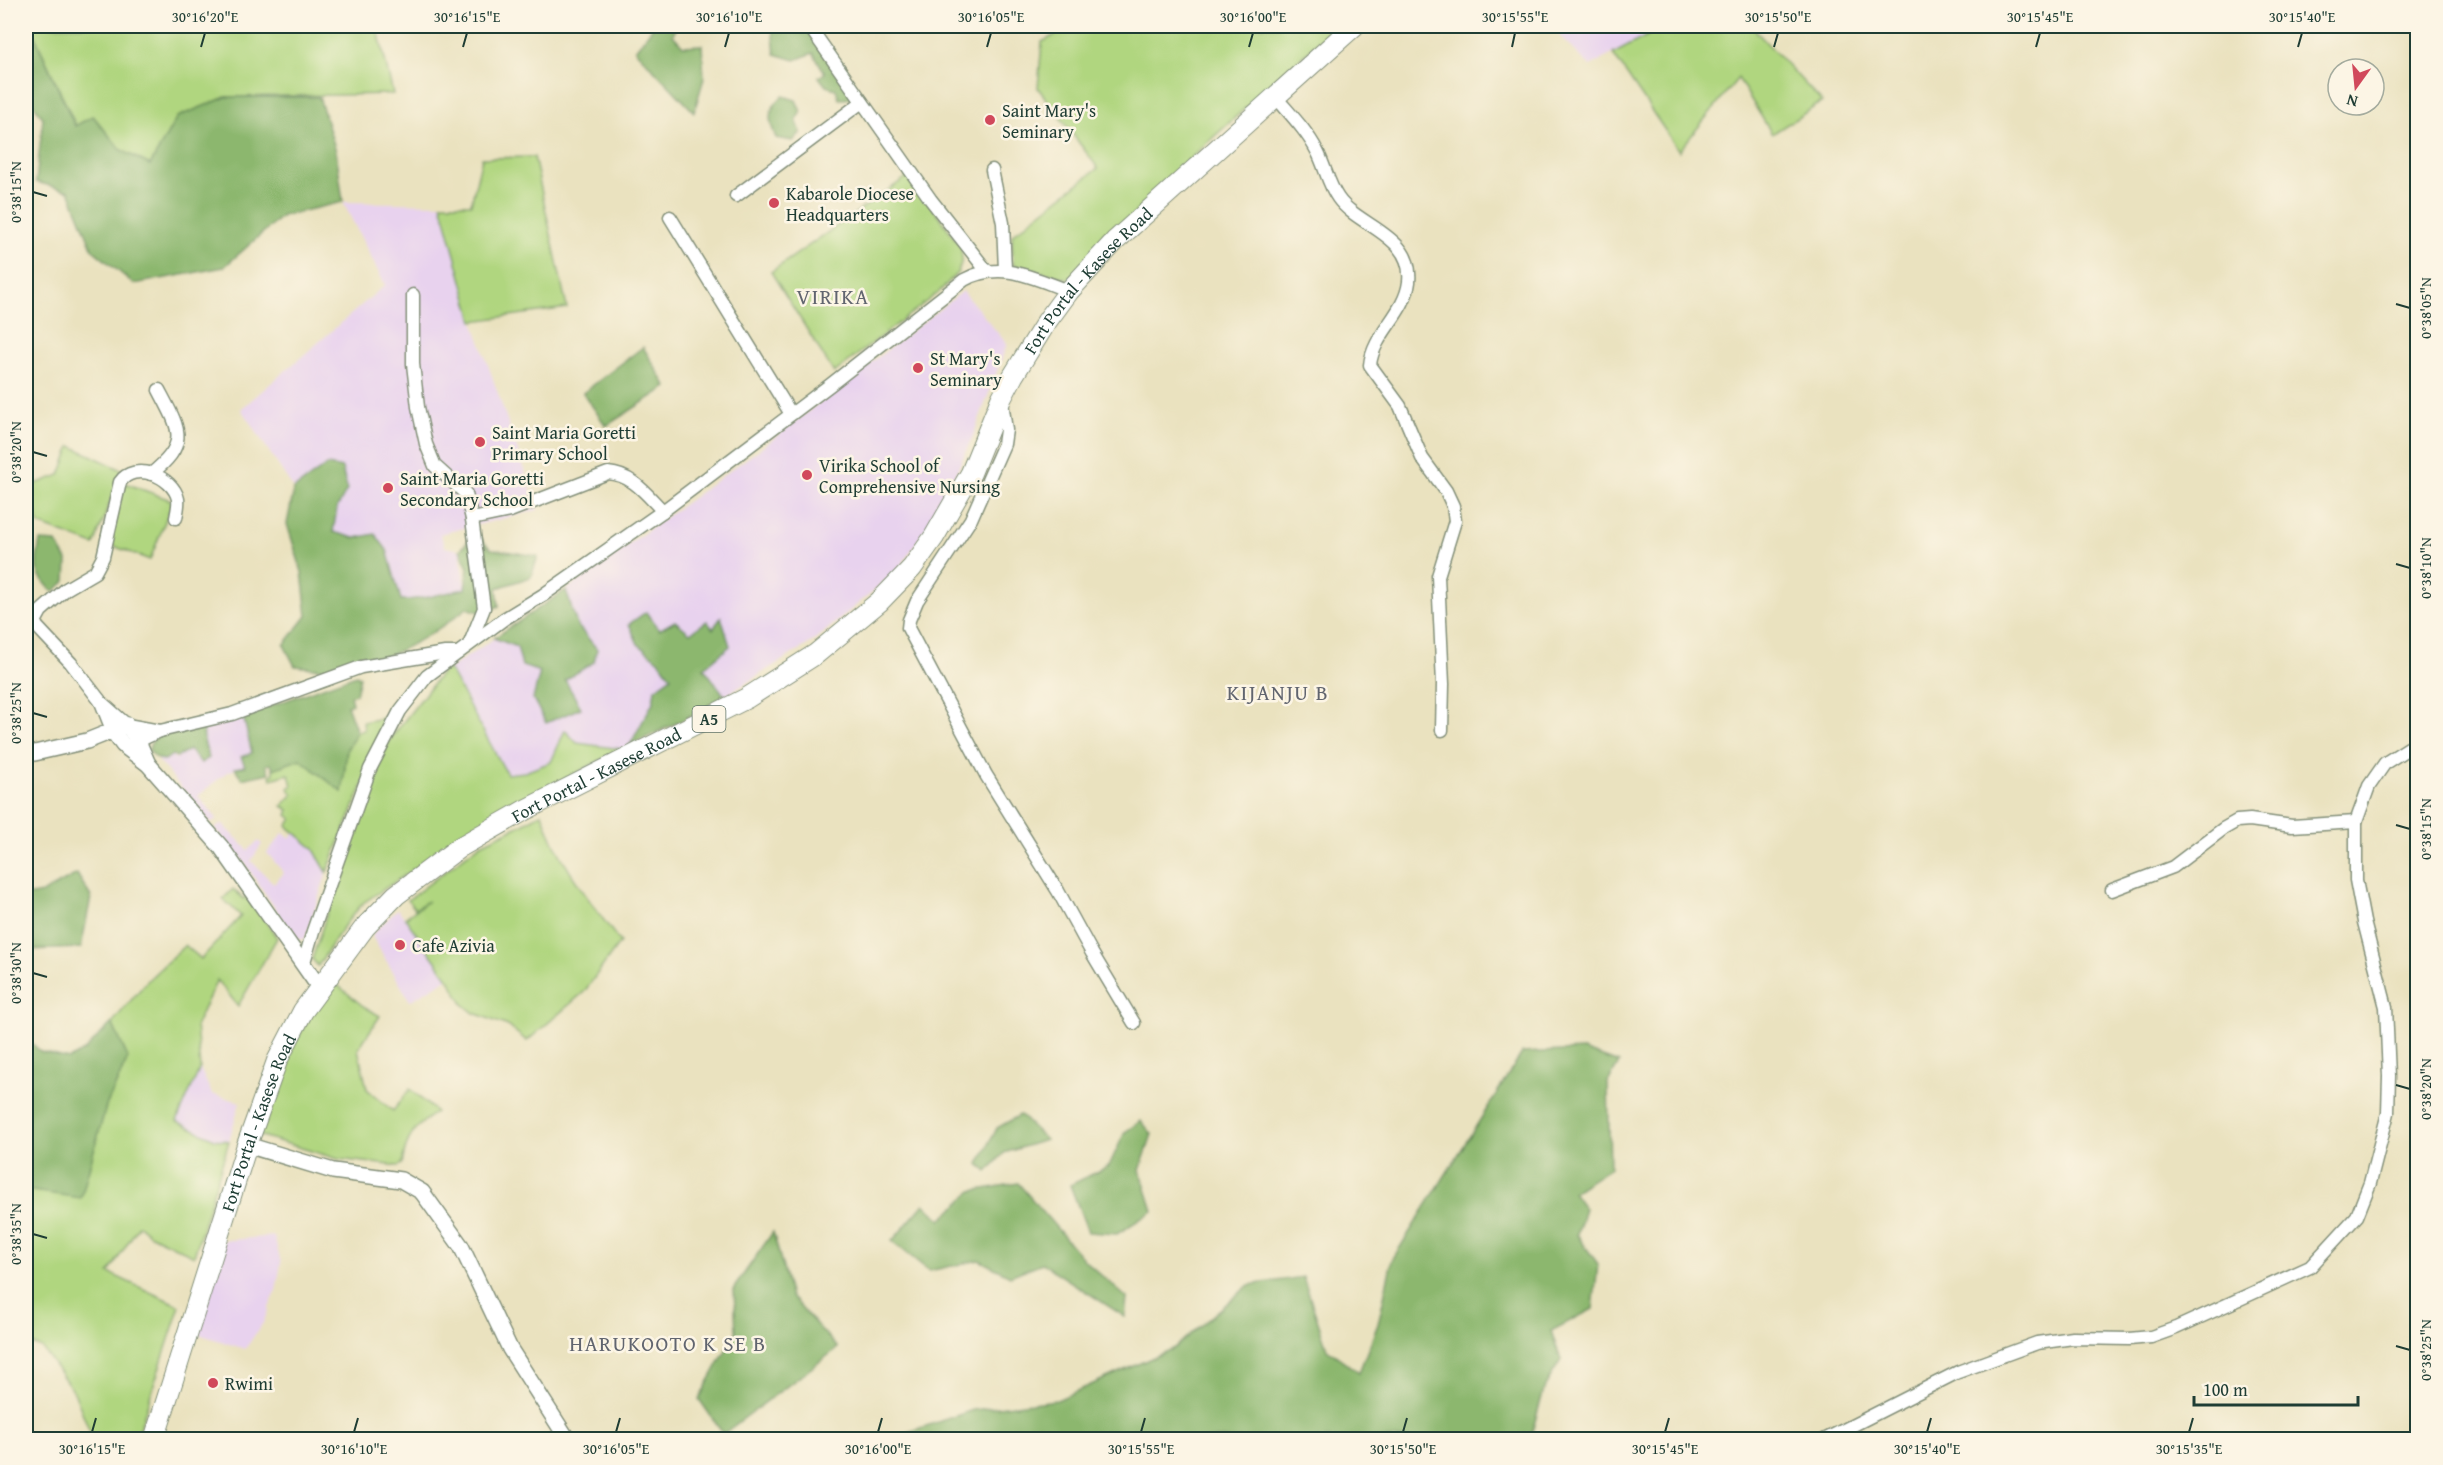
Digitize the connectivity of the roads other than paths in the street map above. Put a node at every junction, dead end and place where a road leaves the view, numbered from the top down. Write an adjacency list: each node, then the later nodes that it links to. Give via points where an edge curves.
1 (1354, 26): 3 (highway, Fort Portal - Kasese Road / A5)
2 (813, 28): 4 (street)
3 (1275, 96): 10 (highway, Fort Portal - Kasese Road / A5, via 1115,241); 27 (street, via 1310,138 1338,198 1392,240 1407,267 1406,294 1371,354 1370,365 1400,406 1422,458 1453,506 1455,521 1438,576)
4 (862, 102): 6 (street); 8 (street)
5 (992, 170): 9 (street, via 1003,224)
6 (736, 196)
7 (670, 217): 14 (street)
8 (986, 270): 9 (street); 14 (street, via 964,280)
9 (1005, 270): 10 (street)
10 (1069, 291): 13 (highway, Fort Portal - Kasese Road / A5)
11 (413, 295): 18 (street, via 413,364 426,444 435,466 465,494)
12 (159, 390): 15 (street, via 175,422 177,436 175,450 168,460)
13 (1001, 399): 38 (highway, Fort Portal - Kasese Road / A5, via 971,473 934,537 912,568 845,633 747,698 460,847 378,912); 39 (street, via 1004,444 971,519 917,601 909,628 986,775)
14 (791, 414): 16 (street)
15 (150, 474): 17 (street, via 174,489 179,500); 20 (street, via 137,472 124,476 120,482 103,557 95,572 66,589)
16 (663, 511): 18 (street, via 631,479 608,473 510,511); 21 (street)
17 (176, 518)
18 (472, 519): 19 (street)
19 (484, 608): 21 (street); 22 (street)
20 (30, 619): 24 (street)
21 (504, 619): 22 (street)
22 (470, 644): 23 (street)
23 (458, 653): 28 (street, via 361,667 232,714); 37 (street, via 427,676 400,711 370,769)
24 (101, 702): 25 (street); 26 (street)
25 (128, 725): 26 (street); 28 (street); 30 (street)
26 (112, 730): 29 (street); 32 (street)
27 (1442, 730)
28 (160, 731): 30 (street)
29 (87, 741): 32 (street); 33 (street)
30 (138, 741): 32 (street); 34 (street)
31 (2418, 741): 35 (street, via 2385,763 2369,786)
32 (123, 745): 34 (street)
33 (26, 755)
34 (148, 764): 37 (street, via 236,865)
35 (2356, 822): 36 (street, via 2292,826 2236,822 2173,867); 43 (street, via 2356,880 2386,1007 2389,1076 2388,1113 2357,1216 2310,1267 2176,1328 2151,1337 2073,1338 2037,1343 1958,1372)
36 (2112, 890)
37 (304, 962): 38 (street)
38 (319, 987): 40 (highway, Fort Portal - Kasese Road / A5, via 277,1061)
39 (1134, 1023)
40 (247, 1145): 41 (highway, Fort Portal - Kasese Road / A5); 42 (street, via 333,1171 401,1180 422,1192 461,1246 506,1340)
41 (154, 1440)
42 (568, 1440)
43 (1824, 1440)

